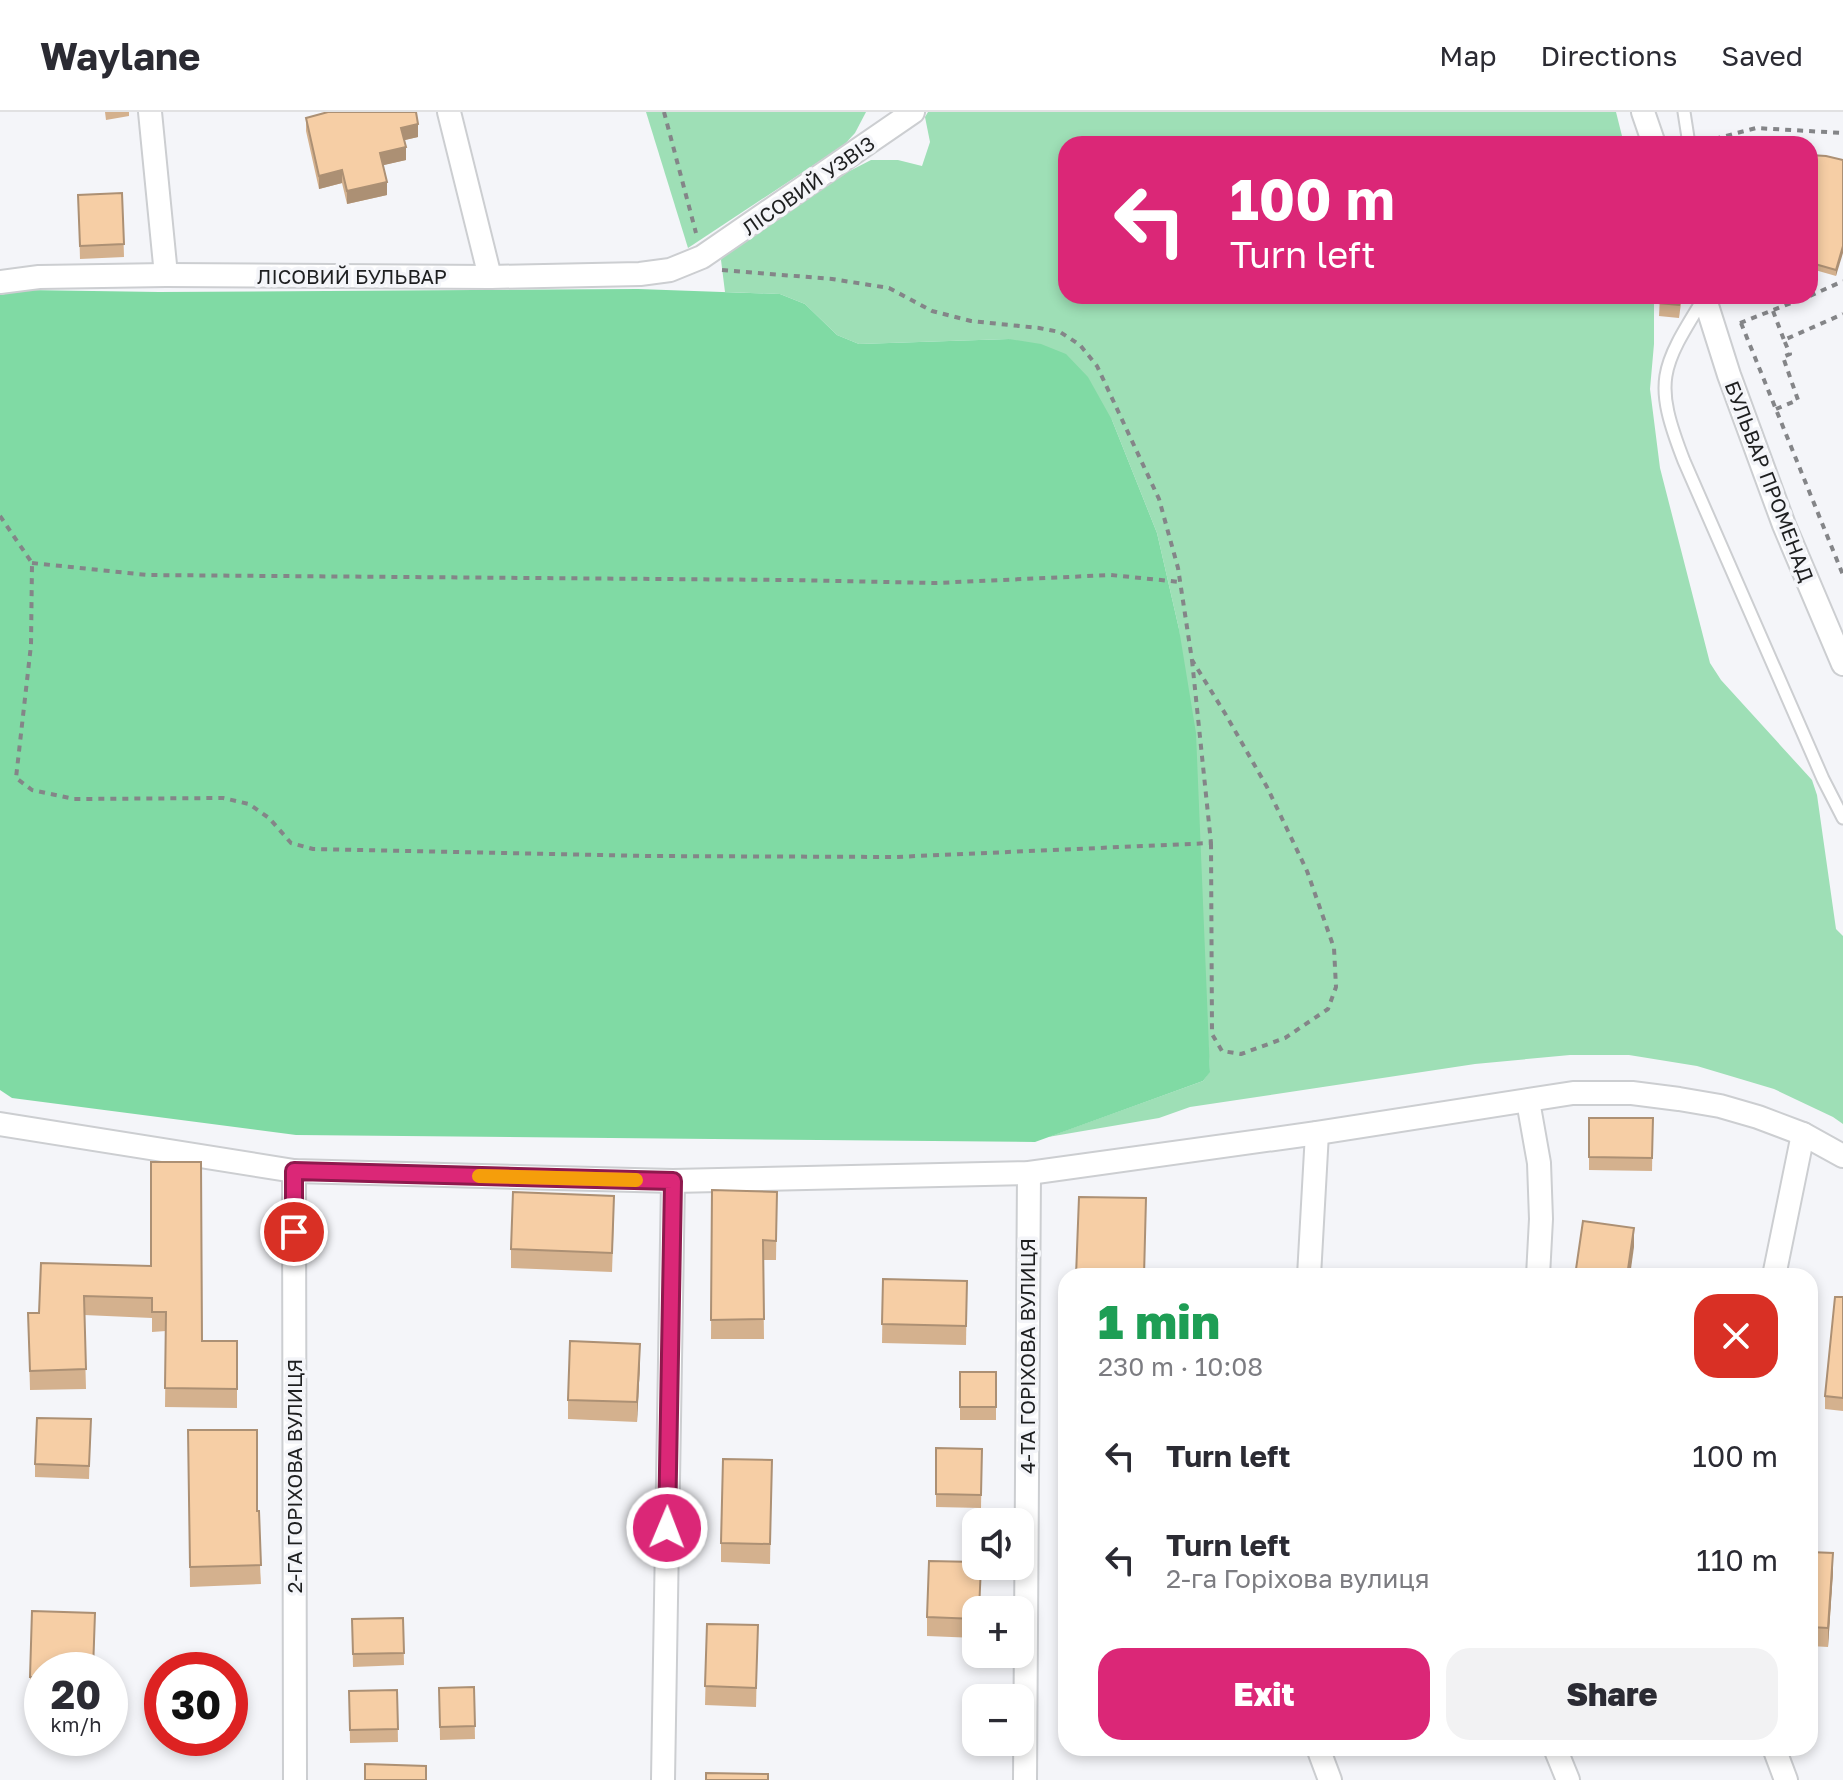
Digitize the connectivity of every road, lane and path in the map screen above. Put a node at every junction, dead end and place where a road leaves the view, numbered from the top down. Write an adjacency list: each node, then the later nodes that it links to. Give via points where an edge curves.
1 (150, 112): 12 (street)
2 (449, 112): 13 (street)
3 (664, 112): 11 (path)
4 (913, 112): 11 (street, ЛІСОВИЙ УЗВІЗ)
5 (1643, 112): 8 (street)
6 (1684, 112): 9 (lane)
7 (1843, 133): 10 (path, via 1756,128)
8 (1651, 136)
9 (1688, 136)
10 (1726, 136)
11 (702, 257): 13 (street, ЛІСОВИЙ БУЛЬВАР, via 670,270 640,274); 29 (path, via 727,272 889,288 932,311 1060,332 1080,345 1097,366 1159,499)
12 (166, 275): 13 (street, ЛІСОВИЙ БУЛЬВАР); 15 (street, ЛІСОВИЙ БУЛЬВАР)
13 (490, 277)
14 (1843, 281): 16 (path)
15 (0, 282)
16 (1818, 292)
17 (1700, 304): 32 (lane, via 1668,361 1664,383 1670,424)
18 (1706, 304): 23 (street, БУЛЬВАР ПРОМЕНАД)
19 (1788, 305): 20 (path)
20 (1773, 311): 22 (path); 24 (path)
21 (1843, 314): 24 (path)
22 (1741, 323): 23 (path); 25 (path)
23 (1716, 332): 31 (street, БУЛЬВАР ПРОМЕНАД, via 1784,525)
24 (1784, 340): 25 (path, via 1790,354 1783,357 1798,400)
25 (1775, 409): 28 (path)
26 (0, 516): 27 (path)
27 (32, 563): 29 (path, via 147,575 936,583 1111,575); 33 (path, via 31,645 16,778 32,790 74,799 223,798 249,804 291,843 313,849 895,857)
28 (1843, 575)
29 (1180, 582): 30 (path)
30 (1192, 660): 33 (path); 33 (path, via 1267,787 1307,871 1334,948 1336,987 1328,1009 1285,1038 1241,1054 1222,1051 1212,1034)
31 (1843, 664)
32 (1843, 818)
33 (1211, 843)
34 (1528, 1101): 36 (street); 37 (street, via 1573,1093 1632,1093 1720,1106); 43 (street, via 1539,1163)
35 (0, 1124): 39 (street)
36 (1317, 1133): 40 (street); 42 (street)
37 (1803, 1134): 38 (street); 44 (street)
38 (1843, 1156)
39 (294, 1171): 41 (street); 48 (street, 2-ГА ГОРІХОВА ВУЛИЦЯ)
40 (1029, 1173): 41 (street); 50 (street, 4-ТА ГОРІХОВА ВУЛИЦЯ)
41 (673, 1181): 49 (street)
42 (1309, 1268)
43 (1538, 1268)
44 (1776, 1268)
45 (1321, 1756): 51 (street)
46 (1558, 1756): 52 (street)
47 (1777, 1756): 53 (street)
48 (295, 1780)
49 (663, 1780)
50 (1025, 1780)
51 (1330, 1780)
52 (1568, 1780)
53 (1786, 1780)

